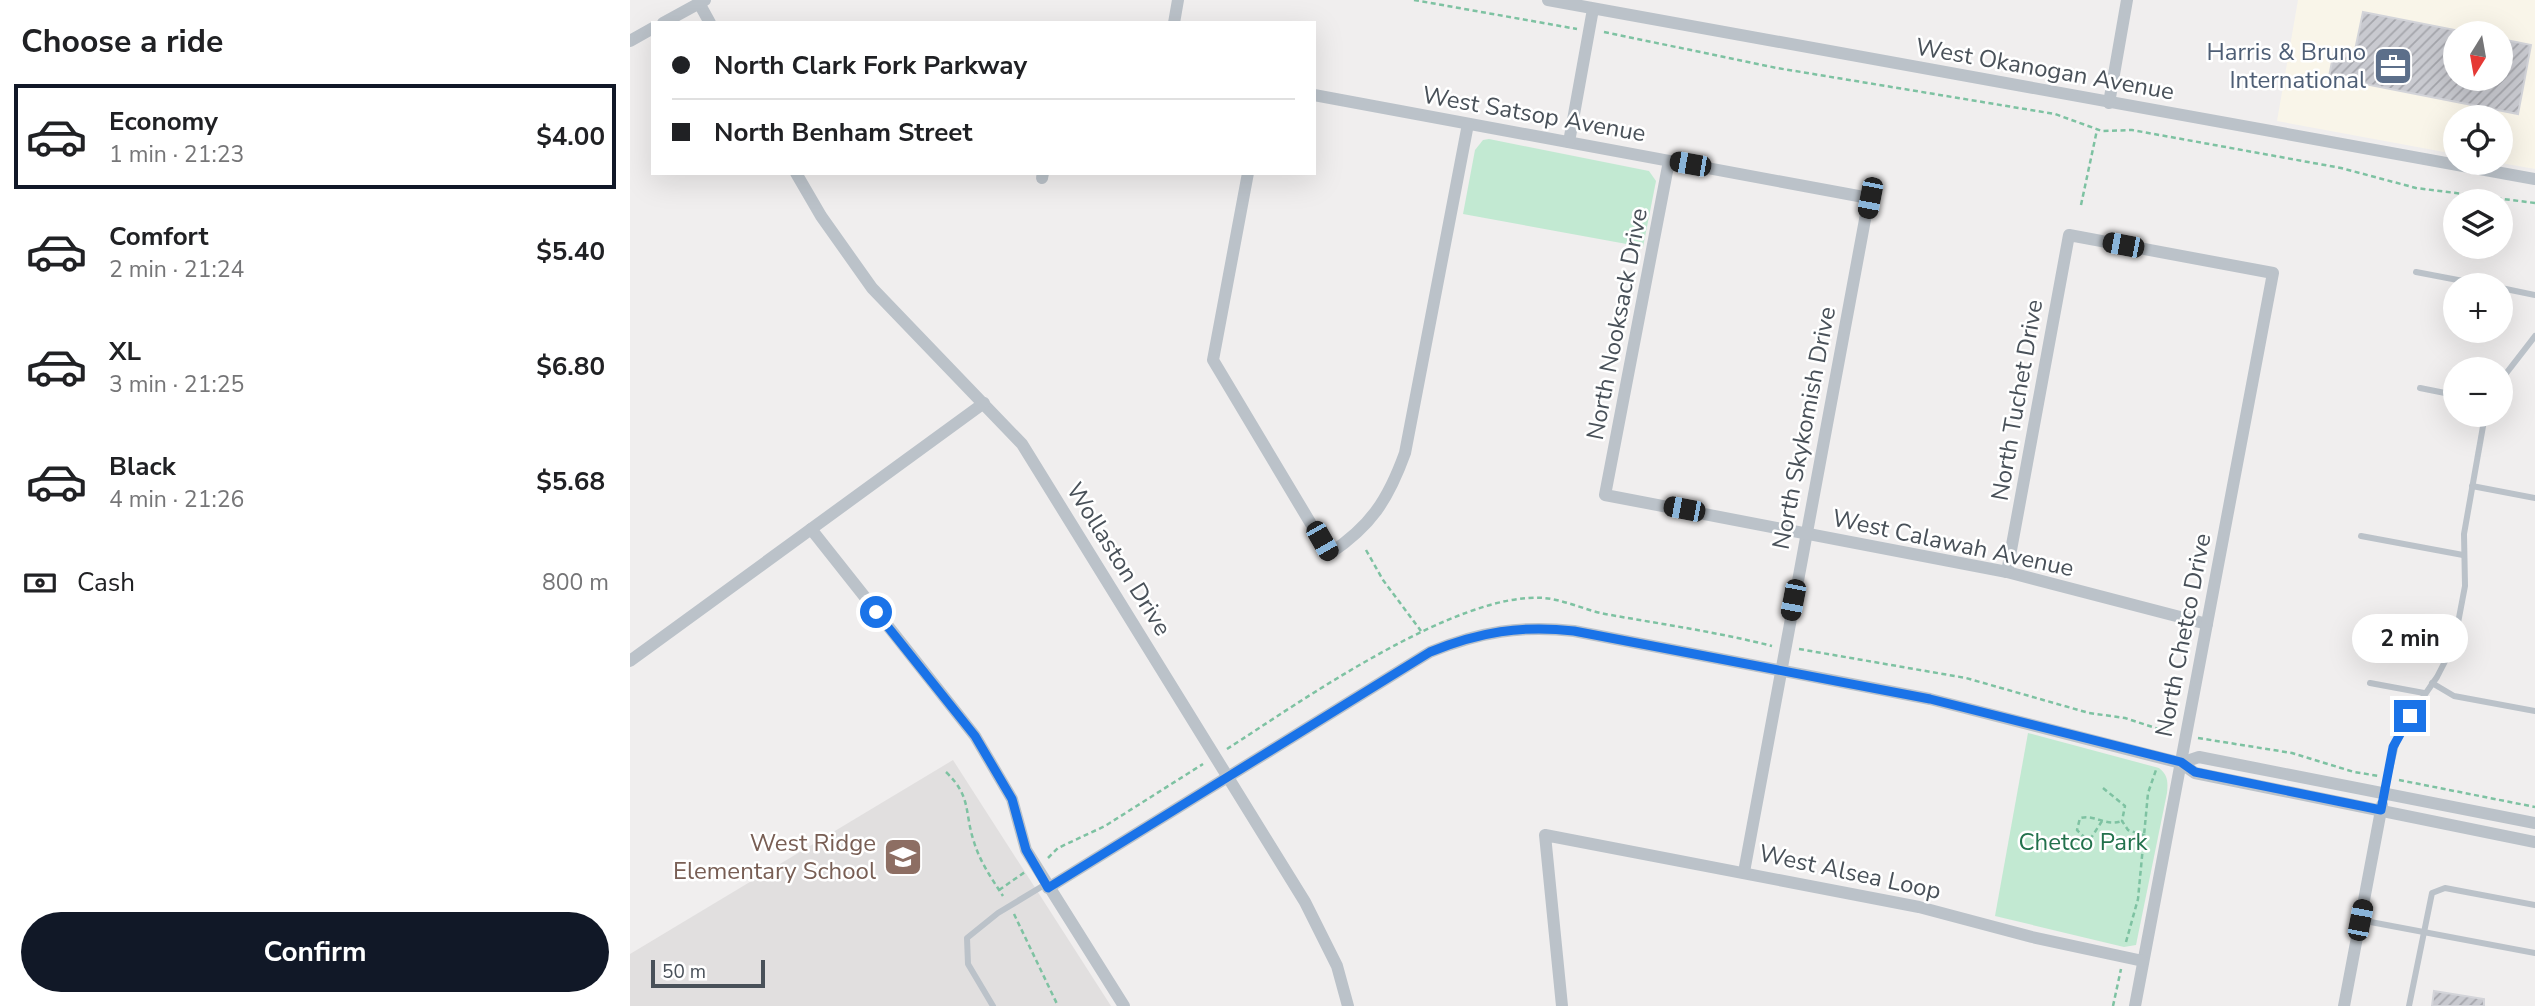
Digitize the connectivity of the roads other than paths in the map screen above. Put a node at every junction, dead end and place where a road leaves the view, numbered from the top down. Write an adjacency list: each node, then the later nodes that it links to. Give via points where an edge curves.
1 (1178, 0): 8 (street)
2 (1548, 0): 5 (street, West Okanogan Avenue)
3 (2127, 0): 12 (street)
4 (702, 2): 6 (street); 7 (street)
5 (1594, 9): 12 (street, West Okanogan Avenue); 14 (street)
6 (667, 21)
7 (709, 21)
8 (1174, 21)
9 (651, 30): 10 (street)
10 (630, 41)
11 (1316, 95): 13 (street, West Satsop Avenue)
12 (2109, 103): 18 (street, West Okanogan Avenue)
13 (1468, 124): 14 (street, West Satsop Avenue); 17 (street, via 1405,453 1370,523 1329,554 1213,360)
14 (1569, 142): 15 (street, West Satsop Avenue)
15 (1669, 161): 19 (street, West Satsop Avenue); 32 (street, North Nooksack Drive)
16 (797, 175): 29 (street, Wollaston Drive, via 872,288)
17 (1248, 175)
18 (2535, 179)
19 (1870, 198): 35 (street, North Skykomish Drive)
20 (2069, 235): 38 (street, North Tuchet Drive); 39 (street, North Chetco Drive, via 2273,273)
21 (2416, 272): 22 (lane)
22 (2443, 277)
23 (2513, 290): 24 (lane)
24 (2535, 295)
25 (2535, 336): 26 (lane)
26 (2513, 364)
27 (2420, 388): 28 (lane)
28 (2443, 393)
29 (984, 403): 34 (street); 47 (street, Wollaston Drive, via 1022,444)
30 (2483, 427): 31 (lane)
31 (2472, 486): 33 (lane); 37 (lane)
32 (1605, 495): 35 (street, West Calawah Avenue)
33 (2535, 498)
34 (811, 529): 40 (street); 53 (street, via 975,736 1012,799 1026,850)
35 (1806, 533): 38 (street, West Calawah Avenue); 41 (street, North Skykomish Drive)
36 (2361, 536): 37 (lane)
37 (2463, 555): 43 (lane, via 2461,617 2454,644)
38 (2007, 572): 39 (street, West Calawah Avenue)
39 (2207, 624): 46 (street, North Chetco Drive)
40 (630, 661)
41 (1780, 670): 46 (street, via 1968,707); 47 (street, via 1574,631 1544,627 1488,631 1430,652); 52 (street, North Skykomish Drive)
42 (2370, 683): 44 (lane)
43 (2432, 683): 44 (lane); 45 (lane, via 2454,696)
44 (2424, 693): 48 (lane, via 2399,733)
45 (2535, 711)
46 (2181, 762): 48 (street, via 2199,757); 49 (street, via 2195,772); 58 (street, North Chetco Drive)
47 (1227, 776): 53 (street); 61 (street, Wollaston Drive, via 1305,901 1336,966)
48 (2384, 794): 49 (street); 50 (street)
49 (2381, 810): 51 (street); 55 (street)
50 (2535, 823)
51 (2535, 842)
52 (1744, 872): 58 (street, West Alsea Loop, via 1919,907); 62 (street, West Alsea Loop, via 1545,835)
53 (1047, 886): 59 (lane, via 1009,906 967,938 968,964); 60 (street)
54 (2535, 905): 56 (lane, via 2438,889 2432,893)
55 (2360, 920): 56 (lane); 64 (street)
56 (2424, 932): 57 (lane); 65 (lane)
57 (2535, 953)
58 (2143, 961): 63 (street, North Chetco Drive)
59 (993, 1006)
60 (1124, 1006)
61 (1348, 1006)
62 (1562, 1006)
63 (2135, 1006)
64 (2344, 1006)
65 (2409, 1006)

